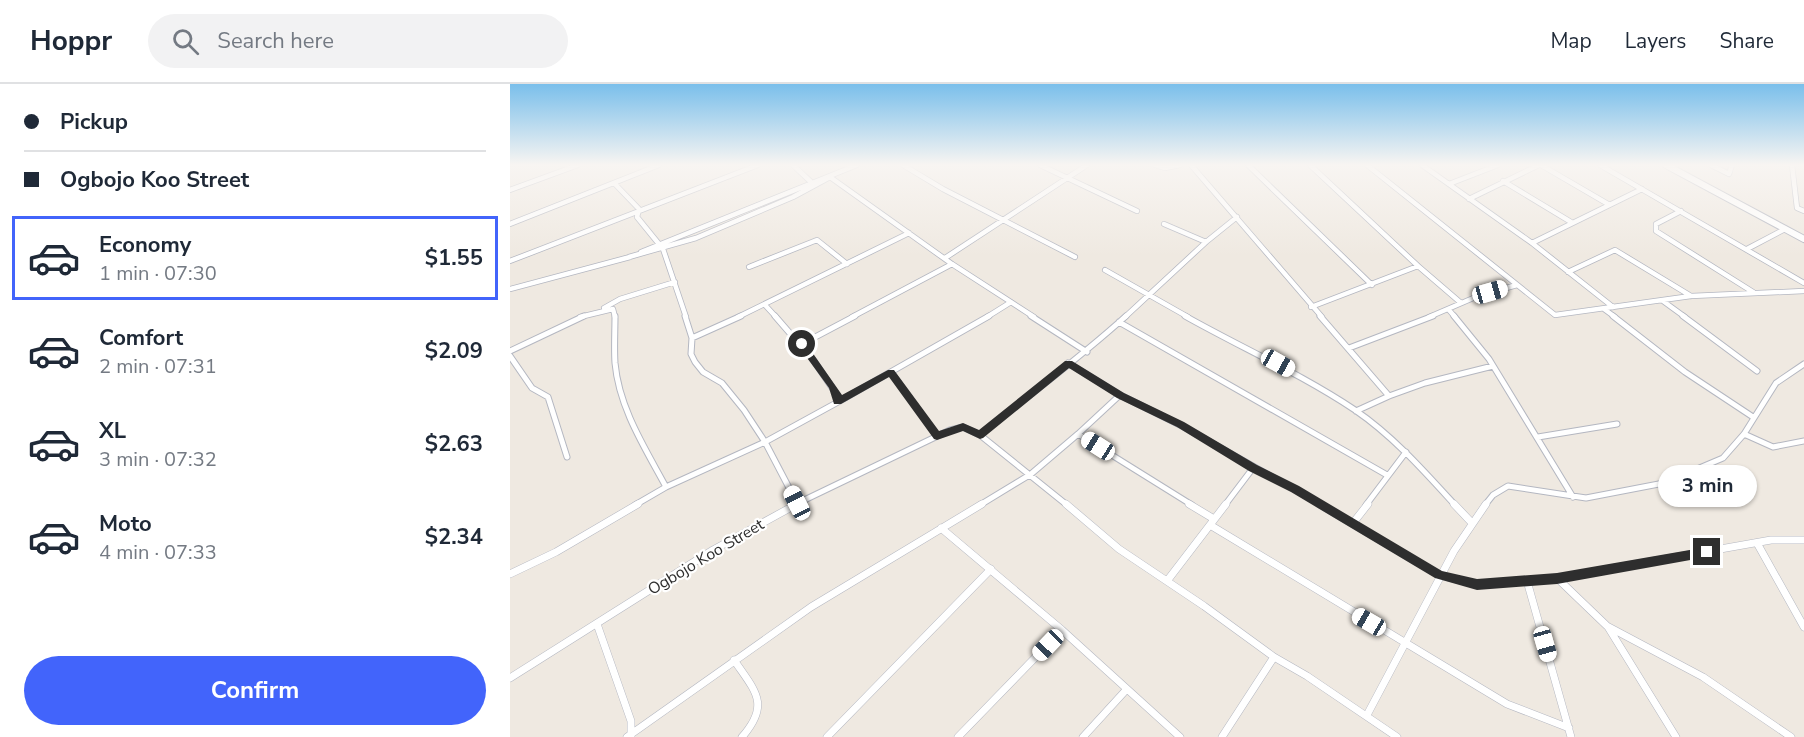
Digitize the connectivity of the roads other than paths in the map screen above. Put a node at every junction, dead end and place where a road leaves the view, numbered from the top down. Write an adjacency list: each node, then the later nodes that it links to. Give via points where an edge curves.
1 (582, 195): 33 (street)
2 (626, 195): 29 (street, via 639,209)
3 (682, 195): 29 (street)
4 (778, 195): 40 (street)
5 (796, 195): 41 (street)
6 (856, 195): 36 (street)
7 (956, 195): 31 (street)
8 (1041, 195): 31 (street)
9 (1103, 195): 26 (street)
10 (1218, 195): 30 (street)
11 (1279, 195): 55 (street)
12 (1343, 195): 49 (street)
13 (1405, 195): 56 (street)
14 (1465, 195): 23 (street)
15 (1474, 195): 23 (street)
16 (1527, 195): 32 (street)
17 (1593, 195): 25 (street)
18 (1627, 195): 25 (street)
19 (1653, 195): 27 (street)
20 (1726, 195): 24 (main road)
21 (1728, 195): 24 (main road)
22 (1796, 195): 28 (street, via 1797,208)
23 (1469, 198): 39 (street)
24 (1741, 203): 35 (main road); 37 (main road)
25 (1608, 204): 32 (street)
26 (1137, 211)
27 (1681, 212): 42 (street); 58 (street, via 1656,224 1656,231)
28 (1804, 212)
29 (638, 213): 40 (street); 46 (street)
30 (1237, 217): 38 (street); 66 (street)
31 (1005, 219): 44 (street); 45 (street)
32 (1571, 222): 39 (street)
33 (510, 224)
34 (1164, 224): 38 (street)
35 (1785, 229): 37 (main road); 42 (street)
36 (909, 233): 45 (street); 47 (street)
37 (1804, 237)
38 (1206, 242): 60 (street)
39 (1532, 243): 52 (street)
40 (657, 244): 41 (street); 43 (street)
41 (663, 249): 43 (street); 53 (street)
42 (1747, 249): 54 (street)
43 (629, 257): 57 (street)
44 (1075, 257)
45 (945, 258): 48 (street)
46 (510, 261)
47 (847, 264): 50 (street, via 817,240); 65 (street)
48 (952, 264): 63 (street); 73 (street)
49 (1418, 266): 55 (street); 64 (street)
50 (748, 267)
51 (1105, 270): 60 (street)
52 (1568, 272): 61 (street, via 1615,250); 67 (street)
53 (675, 282): 68 (street, via 620,299); 72 (street)
54 (1804, 283)
55 (1372, 285): 66 (street)
56 (1517, 285): 64 (street); 69 (street, via 1555,315)
57 (510, 289)
58 (1755, 293): 59 (street); 61 (street)
59 (1803, 293)
60 (1149, 294): 71 (street); 86 (street, via 1299,375)
61 (1691, 296): 62 (street)
62 (1663, 301): 67 (street); 81 (street)
63 (1011, 302): 76 (street); 82 (street)
64 (1461, 303): 70 (street)
65 (765, 305): 72 (street); 73 (street)
66 (1311, 307): 74 (street)
67 (1613, 307): 69 (street)
68 (602, 309): 75 (street); 101 (street, via 615,312 615,364 621,393 629,417)
69 (1604, 309): 87 (street, via 1677,366)
70 (1449, 310): 74 (street); 80 (street)
71 (1119, 322): 76 (street); 100 (street)
72 (692, 338): 95 (street, via 695,362 722,383)
73 (802, 344): 85 (street, via 832,386)
74 (1348, 348): 84 (street)
75 (510, 351)
76 (1087, 352): 78 (street)
77 (510, 356): 97 (street, via 532,388 549,397)
78 (1068, 363): 83 (street); 91 (street)
79 (1804, 364): 87 (street, via 1776,383)
80 (1493, 366): 84 (street); 93 (street)
81 (1757, 371)
82 (891, 372): 85 (street); 92 (street)
83 (1120, 395): 89 (street); 98 (street)
84 (1389, 396): 86 (street)
85 (838, 402): 95 (street)
86 (1356, 411): 96 (street)
87 (1753, 417): 90 (street)
88 (1617, 424): 93 (street)
89 (1078, 434): 99 (street); 104 (street)
90 (1744, 434): 94 (street, via 1773,447); 102 (street, via 1723,458 1664,483)
91 (980, 435): 92 (street, Ogbojo Koo Street, via 963,427); 99 (street, Ogbojo Koo Street)
92 (937, 436): 103 (street, Ogbojo Koo Street)
93 (1538, 437): 102 (street)
94 (1804, 441)
95 (765, 442): 101 (street); 103 (street)
96 (1406, 452): 100 (street); 106 (street)
97 (567, 457)
98 (1253, 468): 104 (street); 105 (street)
99 (1030, 474): 107 (street); 114 (street, Ogbojo Koo Street, via 1119,549)
100 (1387, 475): 105 (street)
101 (666, 487): 111 (street, via 556,552)
102 (1574, 497): 106 (street, via 1503,486)
103 (797, 503): 116 (street, Ogbojo Koo Street, via 673,574)
104 (1212, 522): 114 (street); 120 (street, via 1300,581)
105 (1353, 523): 112 (street)
106 (1472, 523): 112 (street)
107 (941, 528): 110 (street); 122 (street, via 811,607)
108 (1804, 540): 109 (street)
109 (1757, 543): 113 (street); 118 (street)
110 (991, 569): 119 (street); 129 (street)
111 (510, 574)
112 (1439, 575): 115 (street, via 1477,585); 120 (street)
113 (1557, 578): 115 (street); 117 (street)
114 (1167, 581): 121 (street, Ogbojo Koo Street)
115 (1527, 581): 126 (street)
116 (597, 624): 123 (street, Ogbojo Koo Street); 127 (street, via 631,721)
117 (1607, 626): 136 (street); 137 (street, via 1704,677)
118 (1804, 627)
119 (1062, 630): 124 (street); 130 (street)
120 (1406, 642): 125 (street); 126 (street, via 1507,704)
121 (1274, 657): 125 (street); 133 (street)
122 (734, 660): 127 (street); 128 (street, via 760,703 761,713 755,725)
123 (510, 678)
124 (1126, 690): 131 (street); 132 (street)
125 (1367, 715): 134 (street)
126 (1569, 728): 135 (street)
127 (630, 736)
128 (742, 737)
129 (827, 737)
130 (958, 737)
131 (1083, 737)
132 (1180, 737)
133 (1222, 737)
134 (1397, 737)
135 (1571, 737)
136 (1676, 737)
137 (1791, 737)

